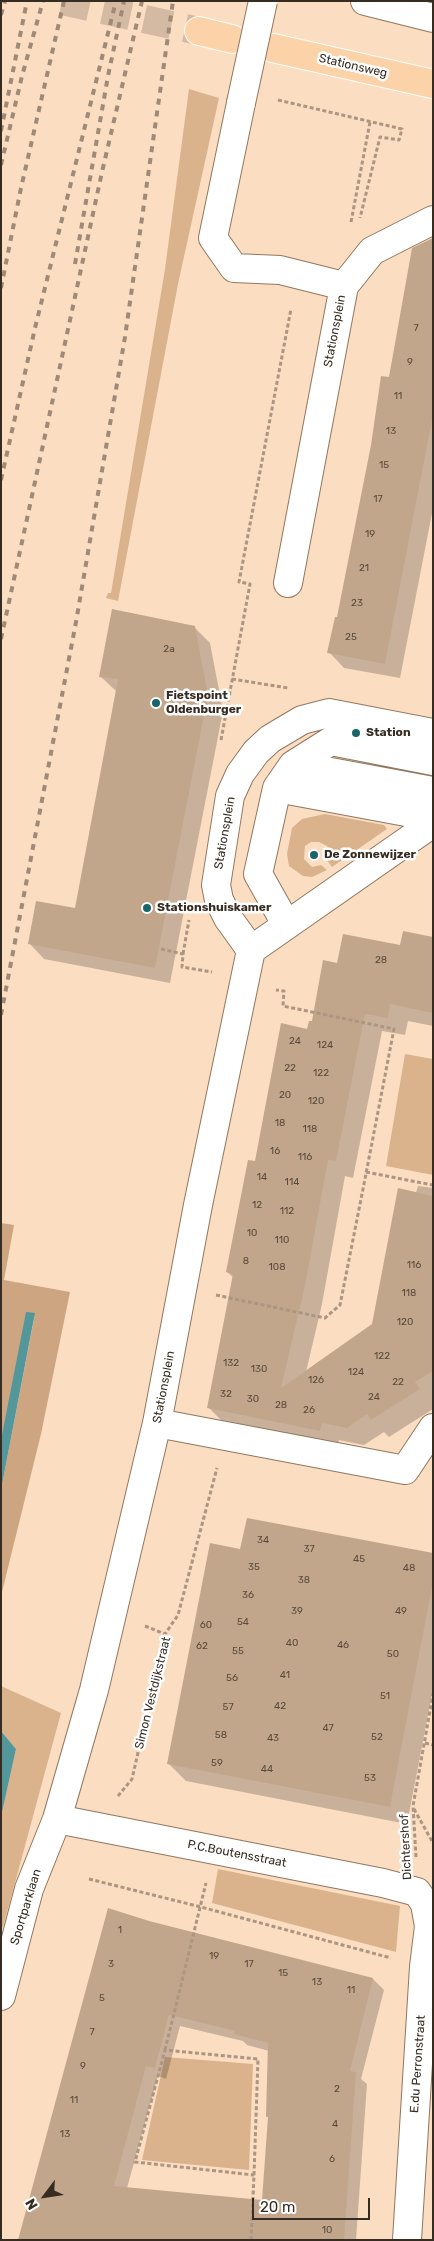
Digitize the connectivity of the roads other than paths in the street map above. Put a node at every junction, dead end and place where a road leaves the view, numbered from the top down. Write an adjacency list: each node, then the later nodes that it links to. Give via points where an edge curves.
1 (263, 1): 9 (street, Stationsplein, bridge, via 213,238 234,268 280,270)
2 (365, 1): 3 (street)
3 (433, 18)
4 (199, 31): 5 (main road)
5 (232, 38)
6 (273, 48): 7 (main road, Stationsweg)
7 (433, 84)
8 (433, 220): 9 (street, via 372,251)
9 (344, 286): 10 (street, Stationsplein)
10 (288, 583)
11 (433, 733): 19 (street, Stationsplein, via 328,713 294,725 256,752 240,774 230,796 216,885 228,918)
12 (433, 761): 13 (street, via 331,741)
13 (293, 766): 14 (street); 15 (street)
14 (277, 788): 16 (street); 18 (street, via 258,874)
15 (433, 791)
16 (433, 817)
17 (433, 823): 18 (street)
18 (286, 924): 19 (street)
19 (251, 950): 20 (street, Stationsplein)
20 (156, 1423): 21 (street, via 405,1470); 22 (street, Stationsplein, via 94,1690)
21 (433, 1428)
22 (57, 1819): 23 (street, P.C.Boutensstraat); 24 (street, Sportparklaan, via 29,1889)
23 (417, 1892): 25 (street, E.du Perronstraat, via 425,1904 428,1926)
24 (1, 1996)
25 (407, 2240)

